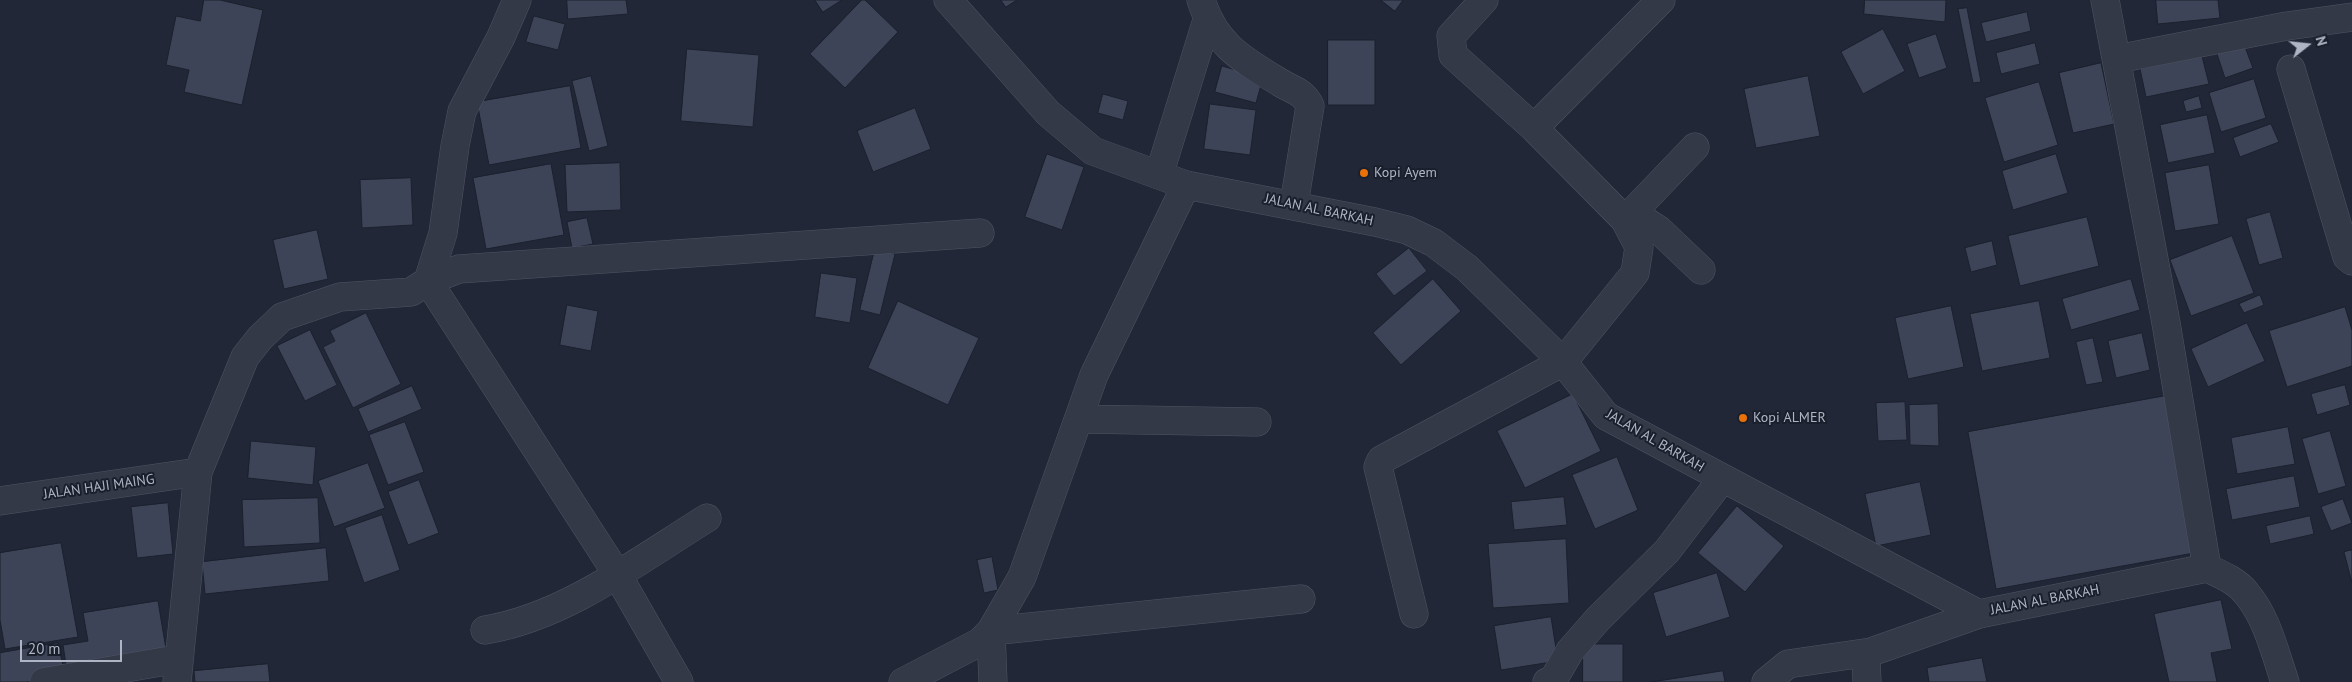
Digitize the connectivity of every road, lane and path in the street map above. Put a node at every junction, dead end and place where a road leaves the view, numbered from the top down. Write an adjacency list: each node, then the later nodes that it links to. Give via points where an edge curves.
1 (517, 0): 19 (street, via 462,111 444,233)
2 (948, 0): 12 (street, JALAN AL BARKAH, via 1048,113 1093,151)
3 (1484, 0): 10 (street, via 1451,36 1453,55)
4 (1661, 0): 10 (street)
5 (2105, 0): 8 (street)
6 (1204, 10): 12 (street); 14 (street, via 1225,45 1307,98 1310,106)
7 (2352, 16): 8 (street)
8 (2117, 59): 27 (street)
9 (2291, 69): 17 (street)
10 (1534, 128): 15 (street)
11 (1695, 147): 15 (street)
12 (1159, 175): 13 (street, JALAN AL BARKAH)
13 (1186, 185): 14 (street, JALAN AL BARKAH); 21 (street, via 1094,375)
14 (1294, 204): 20 (street, JALAN AL BARKAH, via 1399,228 1434,243 1467,268)
15 (1625, 220): 18 (street, via 1646,221); 20 (street, via 1639,248 1635,274)
16 (980, 234): 19 (street, via 459,269)
17 (2352, 261)
18 (1701, 270)
19 (428, 281): 23 (street, via 411,292 340,297 282,317 245,357); 28 (street)
20 (1563, 362): 24 (street, JALAN AL BARKAH, via 1606,416); 30 (street, via 1381,460 1378,467)
21 (1080, 419): 22 (street); 33 (street, via 1022,577)
22 (1257, 422)
23 (198, 472): 25 (street, JALAN HAJI MAING); 35 (street)
24 (1722, 479): 31 (street, JALAN AL BARKAH); 40 (street, via 1667,551 1598,619 1570,651 1553,680)
25 (0, 502)
26 (707, 518): 28 (street)
27 (2207, 568): 31 (street, JALAN AL BARKAH); 43 (street, via 2246,591 2266,628)
28 (617, 574): 32 (street, via 560,606 509,626); 37 (street)
29 (1301, 599): 33 (street)
30 (1414, 614)
31 (1979, 614): 34 (street)
32 (485, 630)
33 (991, 631): 38 (street, via 980,642); 39 (street)
34 (1872, 652): 41 (street, via 1788,664); 42 (street, via 1866,660)
35 (178, 671): 36 (street)
36 (44, 682)
37 (678, 682)
38 (904, 682)
39 (993, 682)
40 (1547, 682)
41 (1766, 682)
42 (1867, 682)
43 (2285, 682)

